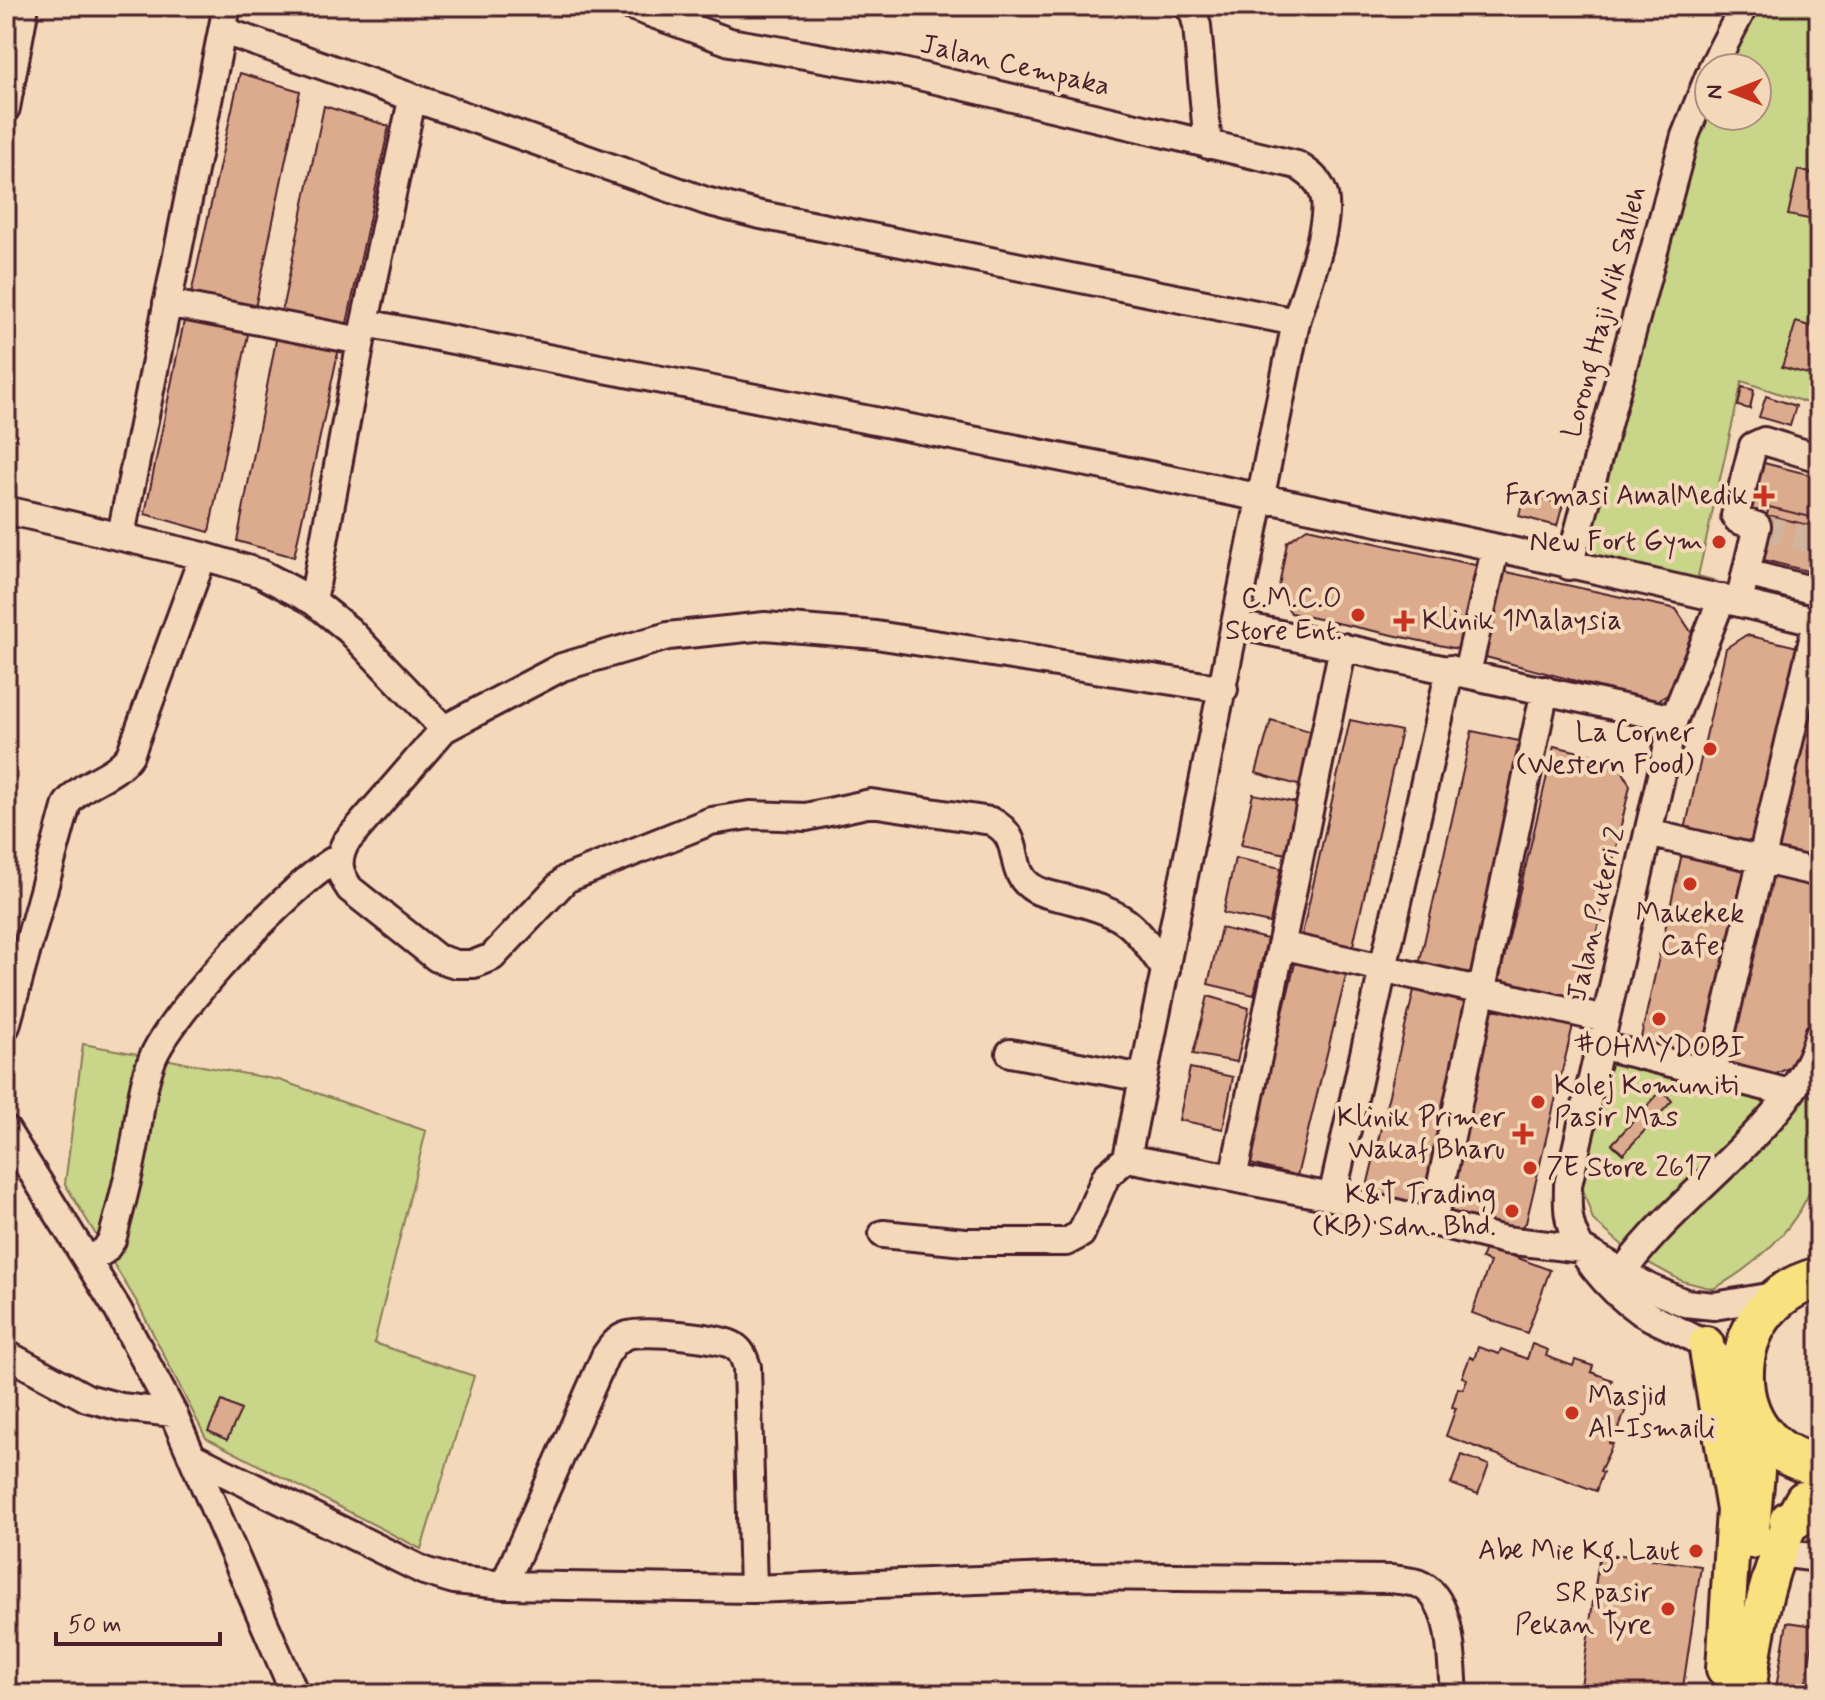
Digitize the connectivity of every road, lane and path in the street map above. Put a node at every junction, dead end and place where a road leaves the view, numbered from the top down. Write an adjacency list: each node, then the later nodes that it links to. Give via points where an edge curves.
1 (25, 6): 8 (street)
2 (631, 6): 10 (street, Jalan Cempaka, via 730,42 898,71)
3 (1187, 6): 10 (street, via 1197,26)
4 (1744, 6): 6 (street)
5 (226, 19): 7 (street); 11 (street)
6 (1720, 52)
7 (412, 100): 12 (street, via 756,214); 13 (street)
8 (6, 108)
9 (1693, 116): 20 (street, Lorong Haji Nik Salleh)
10 (1208, 145): 12 (street, Jalan Cempaka, via 1297,165 1314,176 1325,195 1325,219)
11 (167, 303): 13 (street); 17 (street)
12 (1296, 322): 15 (street)
13 (363, 332): 15 (street); 24 (street)
14 (1819, 458): 21 (street, Jalan Puteri 2, via 1764,441 1753,446 1735,516 1757,526)
15 (1260, 497): 18 (street); 26 (street)
16 (6, 510): 17 (street)
17 (121, 535): 19 (street)
18 (1495, 550): 20 (street); 28 (street)
19 (203, 556): 24 (street, via 260,573); 42 (street, via 130,755 120,769 84,786 67,804)
20 (1569, 566): 23 (street)
21 (1746, 573): 22 (street); 23 (street, Jalan Puteri 2)
22 (1819, 592)
23 (1730, 600): 25 (street); 31 (street, Jalan Puteri 2)
24 (313, 601): 32 (street, via 349,630)
25 (1818, 622): 35 (street)
26 (1238, 625): 27 (street); 29 (street)
27 (1343, 647): 28 (street); 37 (street)
28 (1459, 671): 30 (street); 38 (street)
29 (1224, 689): 32 (street, via 876,635 765,626 668,636 562,667); 39 (street)
30 (1545, 690): 31 (street); 40 (street)
31 (1674, 719): 33 (street, Jalan Puteri 2)
32 (444, 729): 34 (street)
33 (1648, 833): 35 (street); 41 (street, Jalan Puteri 2)
34 (338, 858): 39 (street, via 340,875 350,889 437,958 474,964 492,957 566,879 590,867 729,817 806,817 871,803 991,821 1005,828 1028,885 1132,922); 57 (street, via 241,943 169,1030 142,1092 112,1240)
35 (1761, 860): 36 (street); 46 (street)
36 (1819, 873)
37 (1281, 945): 38 (street); 52 (street)
38 (1384, 967): 40 (street); 53 (street)
39 (1166, 970): 47 (street)
40 (1483, 988): 41 (street); 54 (street)
41 (1605, 1019): 44 (street, Jalan Puteri 2)
42 (6, 1026)
43 (1819, 1034): 48 (street, via 1811,1064)
44 (1599, 1045): 46 (street); 56 (street, Jalan Puteri 2, via 1568,1185 1569,1218)
45 (1010, 1053): 47 (street)
46 (1712, 1073): 48 (street)
47 (1143, 1078): 50 (street)
48 (1790, 1093): 59 (street)
49 (6, 1130): 51 (street)
50 (1127, 1158): 52 (street); 55 (street, via 1106,1176 1081,1234 1066,1242 965,1242)
51 (15, 1164): 57 (street)
52 (1233, 1178): 53 (street)
53 (1332, 1197): 54 (street)
54 (1433, 1222): 56 (street, via 1505,1240)
55 (883, 1234)
56 (1582, 1249): 59 (street)
57 (88, 1261): 63 (street)
58 (1804, 1278): 59 (street, via 1714,1306 1685,1303); 62 (highway, via 1753,1327 1744,1357)
59 (1617, 1280): 60 (street, via 1639,1310)
60 (1706, 1344): 62 (street); 71 (main road, via 1734,1510)
61 (6, 1354): 63 (street, via 87,1398)
62 (1749, 1404): 65 (highway, via 1770,1440 1790,1455); 71 (main road, via 1755,1512)
63 (173, 1413): 64 (street)
64 (195, 1458): 69 (street, via 424,1571); 72 (street)
65 (1819, 1465)
66 (1819, 1481): 67 (main road)
67 (1796, 1526): 68 (street); 75 (main road, via 1761,1613)
68 (1819, 1558)
69 (504, 1585): 70 (street); 70 (street, via 605,1356 627,1335 643,1333 732,1343 742,1352 747,1367)
70 (753, 1589): 73 (street, via 1125,1575 1391,1579 1419,1584 1439,1602)
71 (1722, 1682)
72 (295, 1694)
73 (1454, 1694): 74 (street)
74 (1473, 1694)
75 (1748, 1694)

